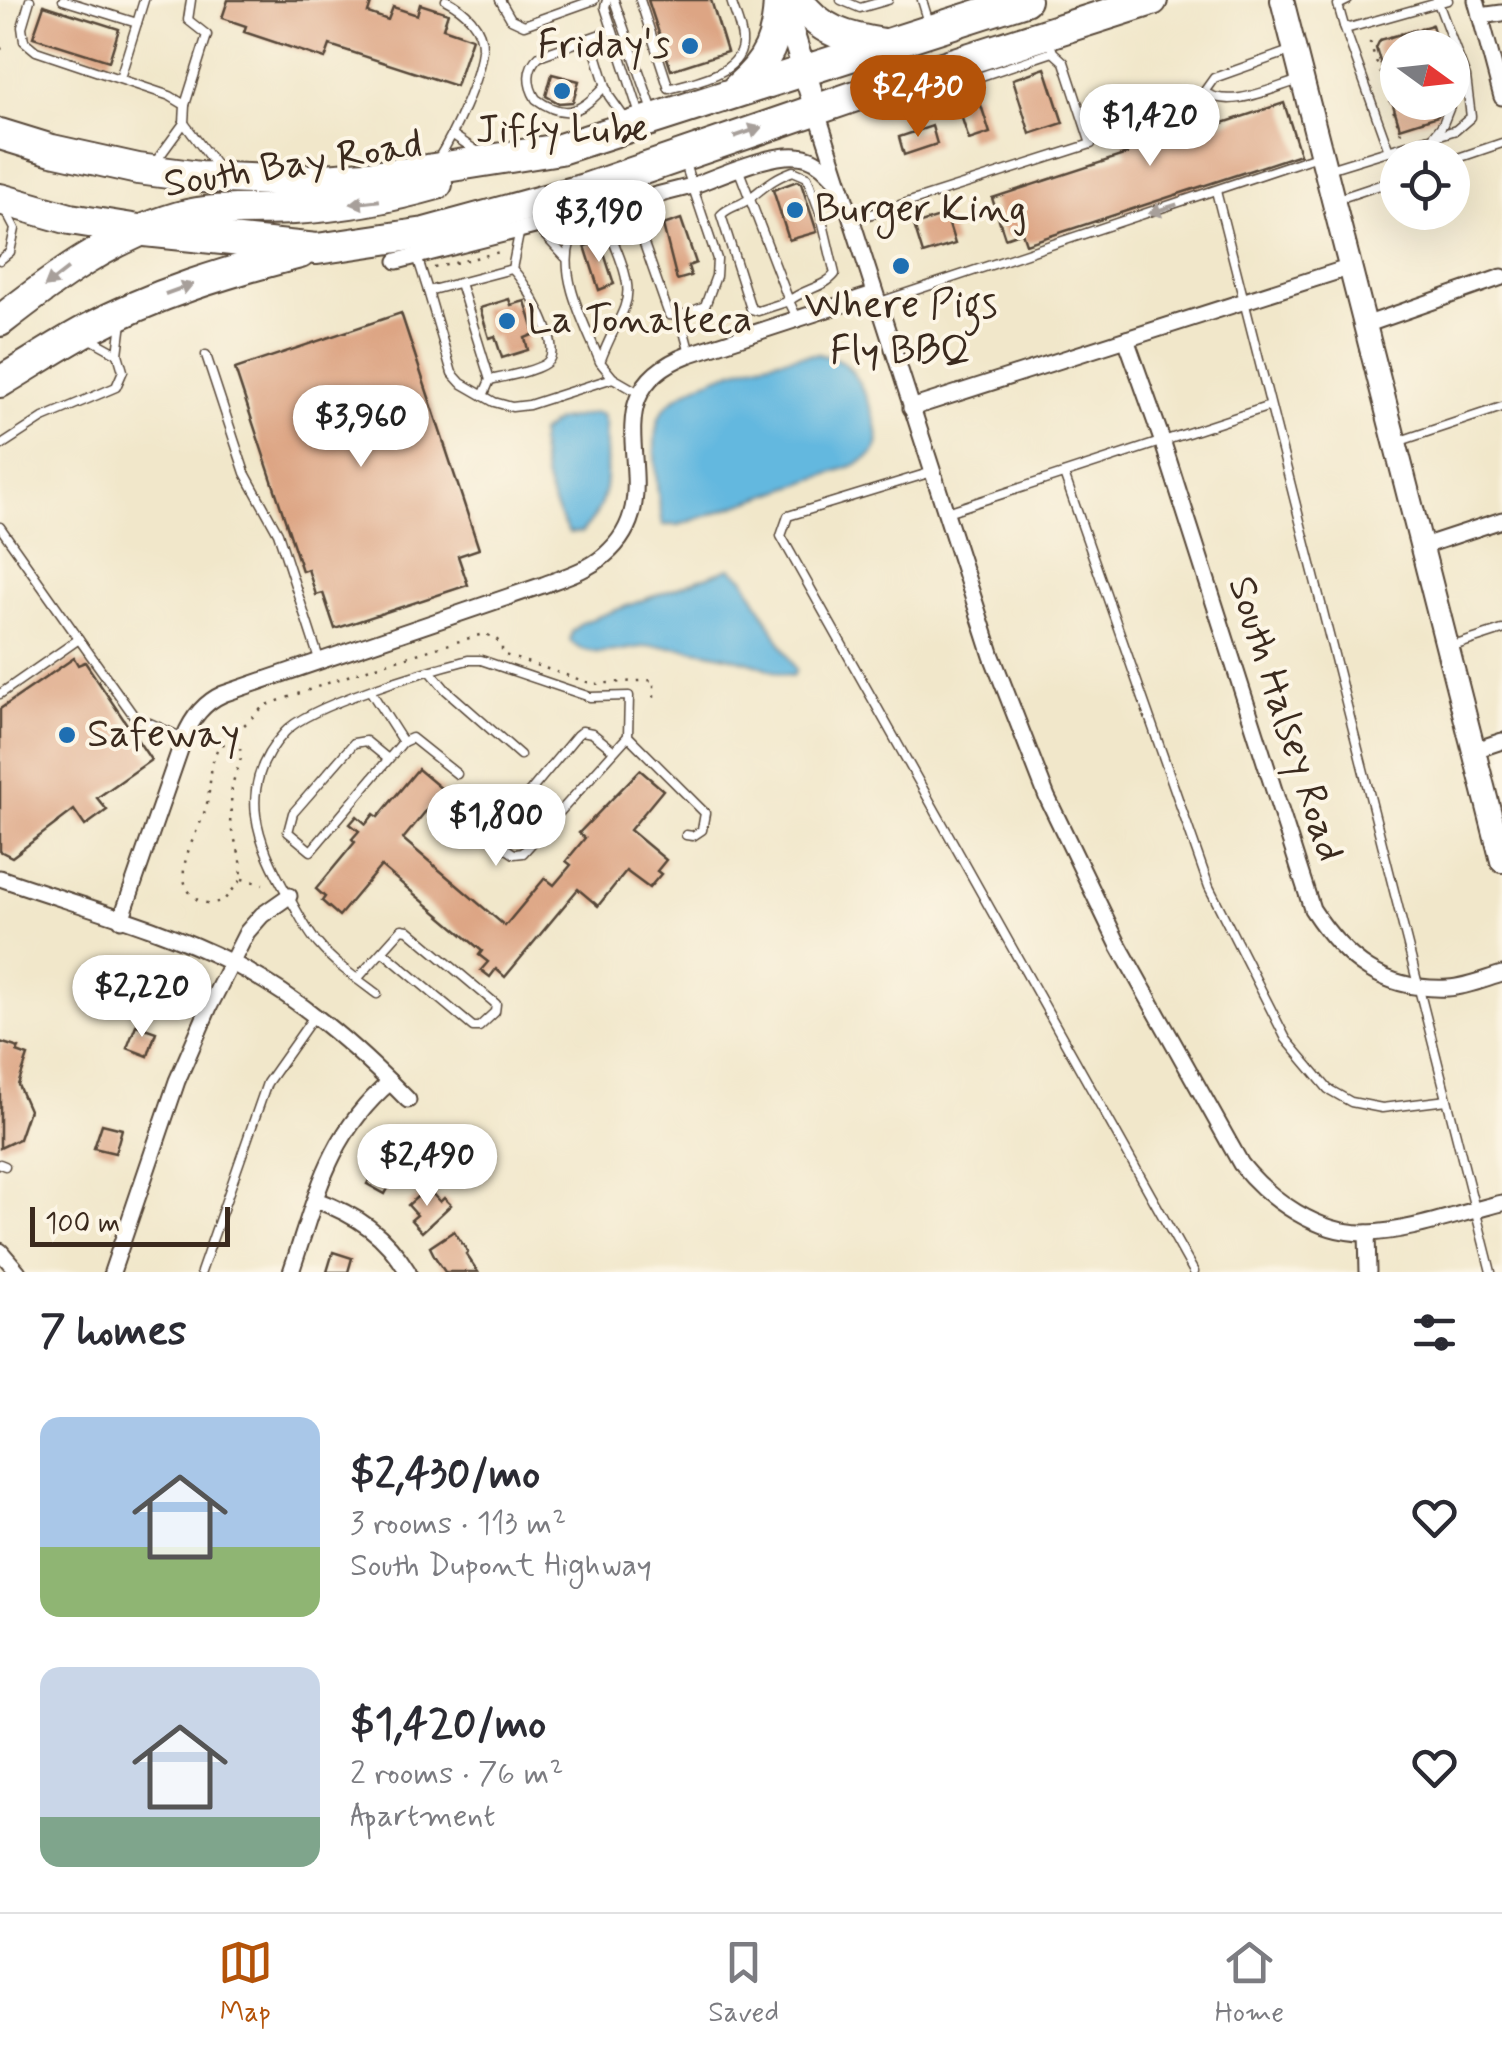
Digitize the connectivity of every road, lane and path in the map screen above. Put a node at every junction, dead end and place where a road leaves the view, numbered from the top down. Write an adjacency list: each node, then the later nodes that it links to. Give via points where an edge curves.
1 (30, 0): 41 (lane, via 21,36)
2 (144, 0): 26 (lane)
3 (192, 0): 53 (lane, via 188,20 207,36)
4 (446, 0): 63 (lane, via 472,20 482,48)
5 (500, 0): 6 (lane, via 511,19 524,24)
6 (594, 0)
7 (610, 0): 30 (lane, via 605,6); 60 (lane)
8 (640, 0): 9 (lane, via 669,89 735,62 742,40)
9 (731, 0)
10 (780, 0): 45 (main road); 51 (highway, via 771,51)
11 (798, 0): 36 (highway, via 829,30)
12 (841, 0): 22 (lane, via 860,8)
13 (888, 0): 22 (lane)
14 (922, 0): 31 (lane)
15 (1024, 0): 31 (highway)
16 (1152, 0): 35 (highway)
17 (1282, 0): 40 (main road)
18 (1348, 0): 29 (lane, via 1338,5)
19 (1448, 0): 20 (lane)
20 (1437, 2): 29 (lane); 32 (lane)
21 (62, 3): 25 (lane)
22 (869, 3)
23 (1478, 8): 24 (street); 52 (street)
24 (1502, 13)
25 (109, 14): 26 (lane); 28 (lane)
26 (137, 23): 46 (lane)
27 (1433, 24): 66 (path, via 1370,42)
28 (106, 25)
29 (1344, 26): 65 (lane)
30 (612, 30): 33 (lane); 60 (lane)
31 (932, 30): 36 (highway)
32 (1448, 30)
33 (590, 38): 48 (lane); 55 (lane, via 539,56 530,68 536,100)
34 (51, 42): 41 (lane)
35 (1050, 43): 50 (lane); 54 (highway); 61 (lane, via 1064,62)
36 (887, 44): 45 (highway)
37 (7, 46): 38 (path)
38 (0, 49)
39 (72, 49): 43 (lane)
40 (1295, 50): 47 (main road); 49 (lane, via 1214,78)
41 (47, 54): 43 (lane)
42 (96, 57): 44 (lane)
43 (69, 61): 44 (lane)
44 (92, 69): 46 (lane)
45 (805, 72): 51 (highway); 54 (main road)
46 (120, 78): 53 (lane)
47 (1302, 79): 49 (lane, via 1240,98); 75 (main road)
48 (605, 86): 55 (lane, via 586,108); 60 (lane, via 616,108)
49 (1204, 92): 61 (lane)
50 (932, 93)
51 (728, 96): 60 (highway)
52 (1502, 97)
53 (186, 105): 59 (lane)
54 (816, 108): 73 (highway, one-way to 54); 80 (street)
55 (572, 111): 69 (lane)
56 (1444, 120): 64 (lane)
57 (1468, 120): 64 (lane)
58 (0, 121): 70 (highway)
59 (184, 123): 78 (lane); 79 (lane)
60 (644, 124): 69 (highway)
61 (1087, 130): 88 (lane, via 1092,144)
62 (0, 134): 70 (highway)
63 (453, 134): 74 (lane); 77 (lane)
64 (1433, 137): 67 (lane)
65 (1385, 140)
66 (1403, 140)
67 (1424, 140)
68 (1502, 143): 72 (lane)
69 (562, 148): 74 (highway); 90 (highway, South Bay Road, one-way to 90, via 378,201 214,211)
70 (52, 150): 78 (highway)
71 (1380, 153): 75 (lane)
72 (1470, 154)
73 (682, 155): 82 (lane); 91 (highway, via 481,220)
74 (488, 160): 77 (highway)
75 (1324, 162): 83 (lane); 87 (main road)
76 (738, 168): 80 (street, via 792,154 818,162); 82 (street); 84 (lane)
77 (432, 169): 79 (highway, via 314,181)
78 (149, 170): 79 (highway)
79 (227, 178)
80 (840, 184): 88 (street)
81 (1380, 185): 87 (lane)
82 (692, 186): 86 (street); 105 (lane, via 717,259 716,276 705,306)
83 (1216, 192): 101 (lane, one-way to 101); 103 (lane)
84 (750, 198): 102 (lane); 102 (lane, via 721,215 750,309); 102 (lane, via 794,171 806,177 821,216 835,274)
85 (0, 200): 90 (highway); 94 (lane, via 15,229 10,252)
86 (629, 200): 89 (street); 105 (lane, via 669,315)
87 (1334, 200): 96 (main road)
88 (851, 220): 101 (street)
89 (528, 226): 92 (street); 93 (lane); 97 (lane)
90 (144, 231): 91 (highway); 107 (highway, South Bay Road, one-way to 107, via 69,268)
91 (317, 249): 104 (highway, one-way to 91, via 232,270)
92 (417, 256): 95 (street); 100 (lane)
93 (566, 257): 114 (lane); 114 (lane, via 577,236 600,230 611,236 630,290)
94 (0, 260)
95 (397, 261)
96 (1351, 267): 103 (street); 108 (main road)
97 (512, 269): 99 (lane); 116 (lane, via 532,290 552,351 544,365)
98 (1502, 278): 108 (street)
99 (460, 284): 100 (lane); 116 (lane)
100 (428, 291): 119 (lane, via 452,373)
101 (876, 299): 106 (street); 122 (street)
102 (789, 302): 106 (lane)
103 (1243, 302): 110 (street); 120 (lane)
104 (124, 313): 109 (highway); 111 (lane)
105 (680, 316): 112 (lane)
106 (798, 320): 112 (street)
107 (0, 321)
108 (1365, 325): 124 (main road)
109 (80, 334): 111 (lane); 117 (highway)
110 (1126, 338): 122 (street); 123 (street, South Halsey Road)
111 (118, 354): 125 (lane, via 123,371 116,387 44,418)
112 (690, 354): 118 (street, via 661,368)
113 (206, 356): 135 (lane, via 245,472 278,533)
114 (600, 362): 115 (lane)
115 (612, 378): 118 (lane); 119 (lane, via 529,406 502,406)
116 (490, 380): 119 (lane)
117 (0, 382)
118 (639, 393): 135 (street, via 631,423 637,497 626,531 604,557 571,575)
119 (483, 396)
120 (1270, 406): 123 (lane); 159 (lane)
121 (1502, 407): 124 (lane)
122 (911, 408): 126 (street)
123 (1162, 440): 127 (lane); 159 (street, South Halsey Road, via 1312,909 1356,962)
124 (1396, 442): 131 (main road)
125 (0, 446)
126 (932, 472): 128 (street); 175 (lane, via 788,516 780,536)
127 (1064, 474): 128 (lane); 164 (lane, via 1209,887 1286,1039 1328,1088 1350,1102 1382,1108)
128 (947, 512): 168 (street, via 992,656 1047,796 1118,944 1242,1164 1297,1213)
129 (1502, 520): 131 (street)
130 (0, 526): 133 (lane)
131 (1423, 546): 134 (main road)
132 (1502, 630): 134 (lane)
133 (79, 639): 138 (lane); 140 (lane, via 134,716)
134 (1450, 648): 144 (main road)
135 (320, 662): 140 (street, via 213,698)
136 (431, 672): 137 (lane); 139 (lane, via 481,660 590,697 629,696); 145 (lane)
137 (370, 692): 142 (lane); 153 (lane, via 306,716 264,759 254,788 256,829)
138 (0, 694)
139 (628, 736): 143 (lane); 148 (lane, via 706,812 702,830)
140 (184, 738): 154 (street)
141 (1502, 741): 144 (street)
142 (403, 742): 146 (lane); 147 (lane, via 412,738)
143 (613, 750): 143 (lane, via 523,853 498,843 499,828 577,735 592,732)
144 (1475, 750): 149 (main road)
145 (520, 755)
146 (388, 759): 146 (lane, via 311,850 288,832 293,813 354,743 366,741)
147 (456, 774)
148 (686, 835)
149 (1502, 860)
150 (0, 878): 154 (street)
151 (242, 879): 151 (path, via 214,904 191,895 184,884 215,752 232,742 242,758 232,785 230,825); 152 (path)
152 (263, 884)
153 (288, 896): 156 (street, via 262,915); 158 (lane, via 317,943)
154 (121, 920): 156 (street)
155 (382, 951): 155 (lane, via 408,930 496,1004 495,1012 473,1027); 158 (lane)
156 (230, 962): 161 (street); 171 (street, via 184,1063)
157 (1502, 974): 159 (street, South Halsey Road, via 1450,988)
158 (357, 978): 160 (lane)
159 (1419, 986): 164 (lane)
160 (377, 994)
161 (315, 1015): 162 (street); 172 (lane, via 266,1083)
162 (390, 1082): 163 (street); 165 (street, via 340,1137)
163 (408, 1100)
164 (1448, 1100): 167 (lane)
165 (316, 1200): 173 (street); 174 (street, via 361,1219)
166 (1502, 1203): 167 (street)
167 (1476, 1209): 168 (street); 177 (lane)
168 (1368, 1233): 176 (street)
169 (0, 1251): 170 (street)
170 (18, 1272)
171 (112, 1272)
172 (202, 1272)
173 (291, 1272)
174 (408, 1272)
175 (1194, 1272)
176 (1368, 1272)
177 (1492, 1272)

